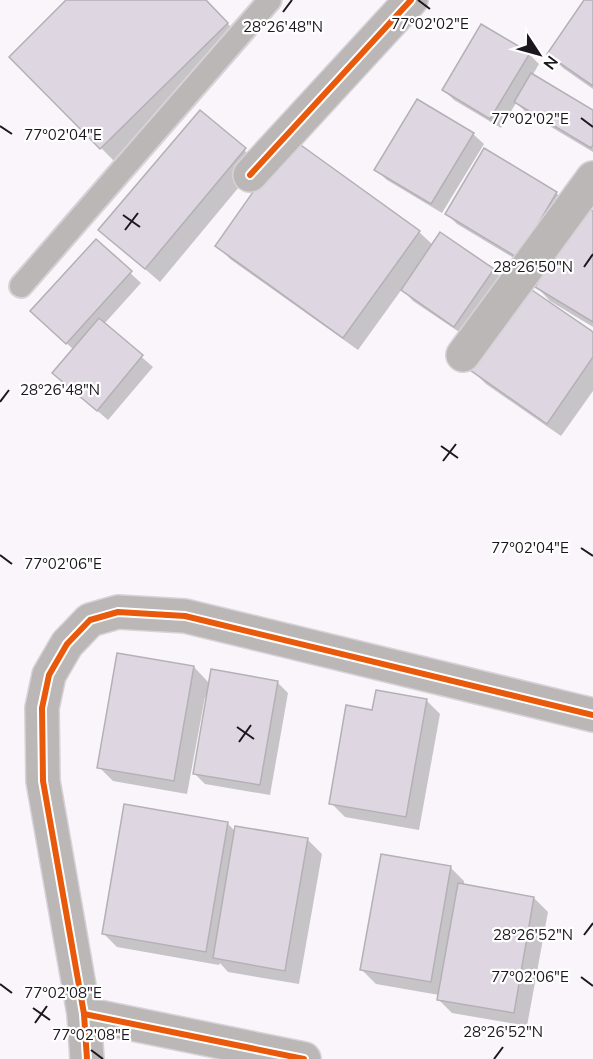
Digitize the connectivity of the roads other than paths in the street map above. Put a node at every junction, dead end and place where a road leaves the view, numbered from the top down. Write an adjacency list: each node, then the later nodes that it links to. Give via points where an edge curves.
1 (270, 0): 5 (lane)
2 (411, 0): 3 (street)
3 (250, 175)
4 (591, 185): 6 (street)
5 (21, 286)
6 (463, 355)
7 (593, 715): 8 (street, via 185,616 118,612 90,620 67,644 49,675 42,708 43,781)
8 (84, 1014): 9 (street); 10 (street)
9 (87, 1059)
10 (304, 1059)

